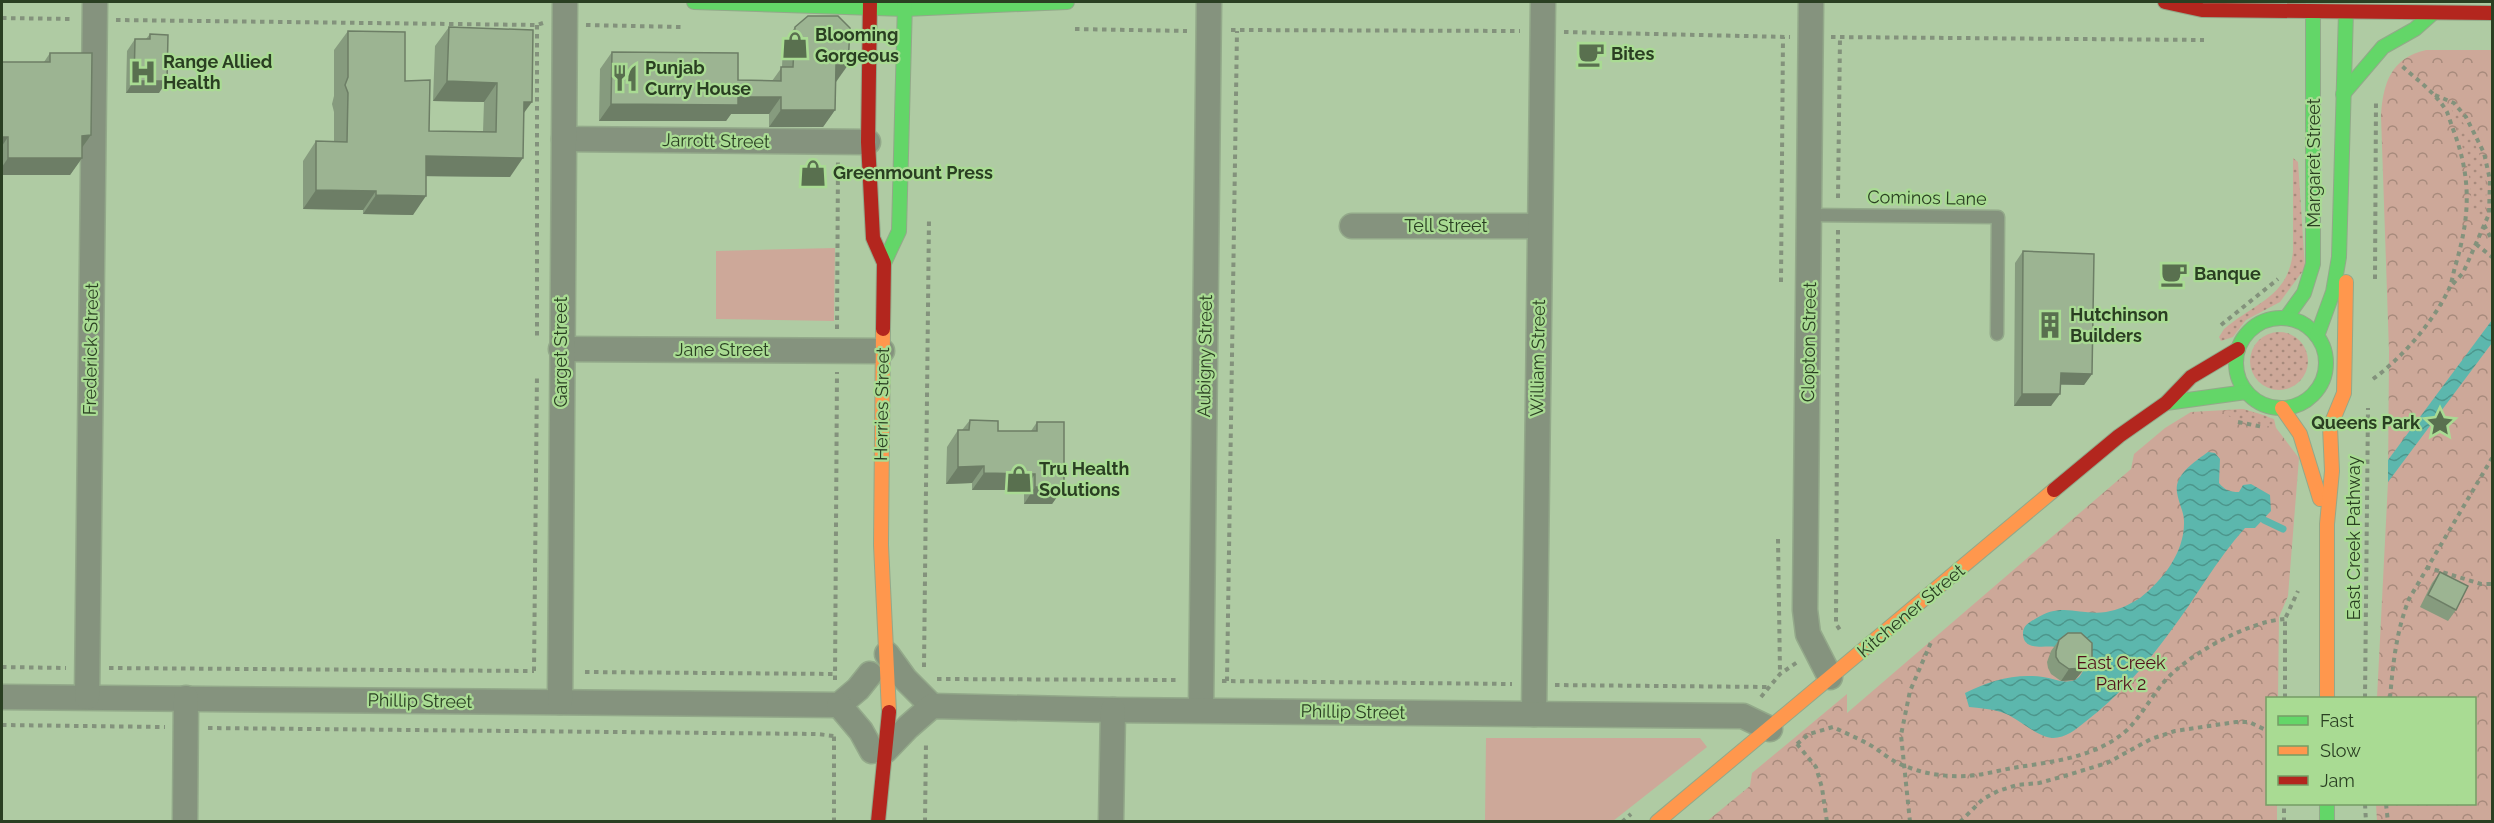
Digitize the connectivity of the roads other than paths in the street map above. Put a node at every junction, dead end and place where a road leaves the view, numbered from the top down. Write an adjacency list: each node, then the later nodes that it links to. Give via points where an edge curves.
1 (694, 2): 7 (main road)
2 (1067, 2): 8 (main road)
3 (1209, 2): 45 (street, Aubigny Street)
4 (1543, 2): 20 (street, William Street)
5 (1811, 2): 18 (street, Clopton Street)
6 (2165, 2): 9 (main road, via 2202,10)
7 (870, 5): 8 (main road); 17 (main road, Herries Street)
8 (904, 5): 22 (main road, Herries Street, via 899,231)
9 (2313, 7): 10 (main road); 23 (main road, Margaret Street, via 2313,264 2307,288)
10 (2346, 7): 12 (main road); 15 (main road, Margaret Street)
11 (95, 11): 39 (street, Frederick Street)
12 (2433, 12): 14 (main road); 15 (main road, via 2415,29 2383,47)
13 (564, 13): 16 (street, Garget Street)
14 (2493, 13)
15 (2343, 94): 21 (main road, Margaret Street)
16 (564, 139): 17 (street, Jarrott Street); 26 (street, Garget Street)
17 (868, 142): 22 (main road, Herries Street, via 873,238)
18 (1811, 215): 24 (lane, Cominos Lane, via 1998,217); 36 (street, Clopton Street, via 1805,610 1808,634)
19 (1352, 225): 20 (street, Tell Street)
20 (1539, 226): 47 (street, William Street)
21 (2339, 257): 25 (main road, via 2333,292); 33 (main road, via 2346,284 2344,393)
22 (884, 263): 28 (main road, Herries Street)
23 (2286, 318): 25 (main road, via 2304,324); 27 (main road, via 2271,318 2256,325)
24 (1997, 334)
25 (2318, 336): 29 (main road, via 2326,366)
26 (561, 349): 28 (street, Jane Street); 41 (street, Garget Street)
27 (2238, 349): 30 (main road, via 2238,378); 31 (main road, Kitchener Street, via 2191,377)
28 (882, 351): 35 (main road, Herries Street, via 881,545)
29 (2322, 381): 32 (main road, via 2306,400); 33 (main road)
30 (2246, 392): 31 (main road, Kitchener Street); 32 (main road, via 2256,401)
31 (2166, 403): 36 (main road, Kitchener Street, via 2119,436)
32 (2282, 408): 34 (main road, via 2300,434)
33 (2330, 427): 34 (main road, via 2332,471)
34 (2327, 524): 38 (main road)
35 (873, 667): 42 (street, via 858,689); 43 (street, via 905,679); 49 (main road, Herries Street, via 890,706)
36 (1830, 677): 48 (main road, Kitchener Street)
37 (2, 697): 39 (street, Phillip Street)
38 (2327, 697)
39 (87, 698): 40 (street, Phillip Street)
40 (186, 698): 41 (street, Phillip Street); 52 (street)
41 (560, 702): 42 (street, Phillip Street)
42 (837, 705): 49 (street)
43 (932, 706): 44 (street, Phillip Street); 49 (street)
44 (1113, 710): 45 (street, Phillip Street); 53 (street)
45 (1200, 710): 47 (street, Phillip Street)
46 (868, 714): 49 (main road, Herries Street)
47 (1534, 714): 48 (street, Phillip Street, via 1743,716)
48 (1770, 729): 54 (main road, Kitchener Street)
49 (878, 751): 51 (main road, Herries Street)
50 (2327, 805): 55 (main road)
51 (878, 821)
52 (185, 822)
53 (1111, 822)
54 (1657, 822)
55 (2327, 822)

